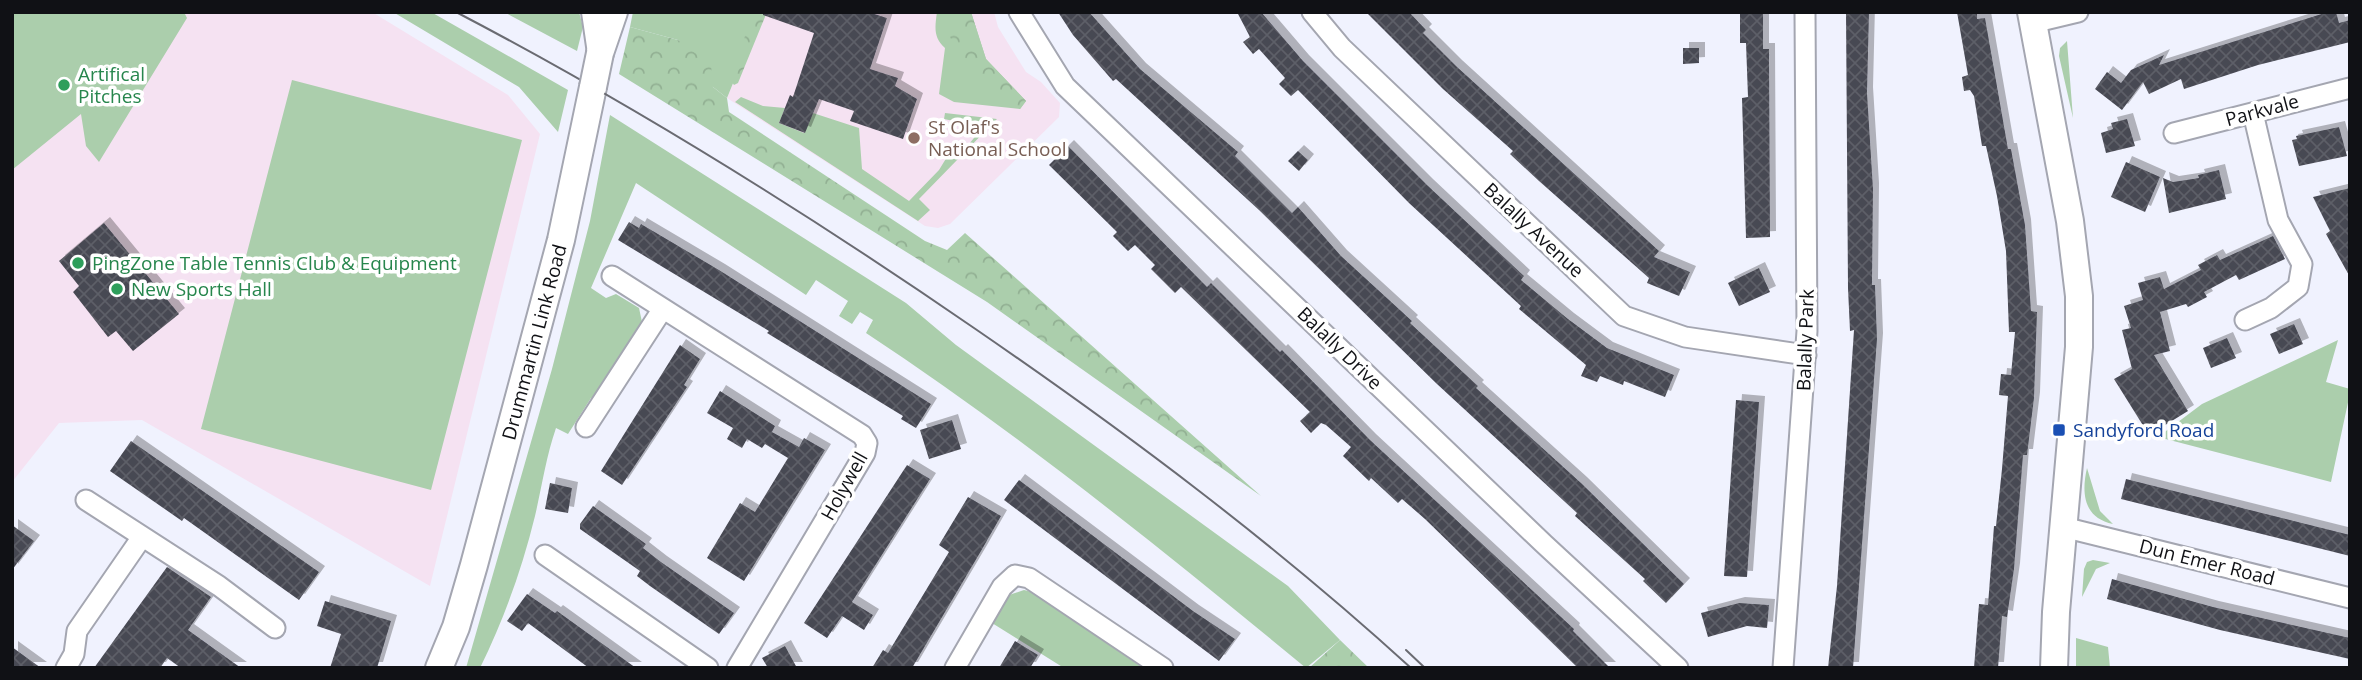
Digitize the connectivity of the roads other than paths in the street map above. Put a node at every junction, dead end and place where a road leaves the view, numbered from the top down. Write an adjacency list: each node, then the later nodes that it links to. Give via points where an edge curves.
1 (594, 12): 8 (street)
2 (614, 12): 8 (main road, Drummartin Link Road)
3 (1019, 12): 29 (street, Balally Drive, via 1065,86)
4 (1312, 12): 15 (street, Balally Avenue, via 1342,48 1624,316 1685,337)
5 (1805, 12): 15 (street, Balally Park)
6 (2078, 12): 7 (street)
7 (2032, 18): 18 (main road, via 2079,296 2079,347)
8 (600, 53): 24 (main road, Drummartin Link Road, bridge, via 562,240 456,627)
9 (2350, 88): 10 (street, Parkvale)
10 (2253, 113): 11 (street, Parkvale); 14 (street, via 2278,220 2302,264 2298,287 2271,308)
11 (2174, 133)
12 (612, 276): 13 (street, Holywell)
13 (662, 310): 16 (street); 26 (street, Holywell, via 862,435 867,443)
14 (2245, 320)
15 (1806, 355): 30 (street, Balally Park)
16 (586, 427)
17 (86, 499): 19 (street)
18 (2063, 527): 21 (street, Dun Emer Road); 31 (main road)
19 (142, 537): 22 (street); 23 (street, via 77,631 74,654)
20 (545, 555): 25 (street)
21 (2350, 598)
22 (275, 628)
23 (66, 668)
24 (439, 668)
25 (708, 668)
26 (737, 668)
27 (954, 668): 28 (street, via 1002,587 1015,575 1029,578)
28 (1163, 668)
29 (1678, 668)
30 (1783, 668)
31 (2054, 668)

